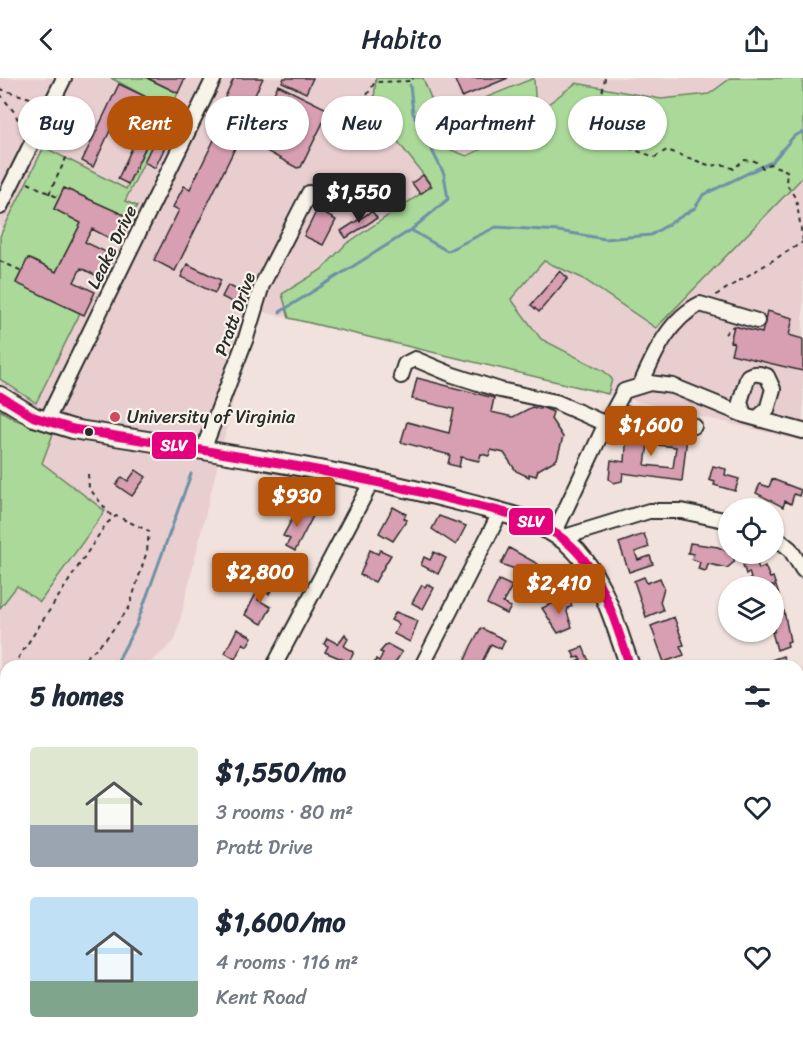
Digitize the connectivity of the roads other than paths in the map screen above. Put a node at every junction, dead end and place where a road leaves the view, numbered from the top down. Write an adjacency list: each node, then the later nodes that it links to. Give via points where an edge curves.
1 (64, 78): 4 (street)
2 (211, 83): 10 (street, Leake Drive)
3 (309, 193): 13 (street, Pratt Drive, via 262,285)
4 (0, 207)
5 (758, 321): 7 (street, via 700,304 684,312 658,347)
6 (401, 376): 9 (street, via 405,364 415,359 500,390)
7 (640, 386): 9 (street, via 624,391); 12 (street, via 674,386 756,406)
8 (0, 396): 10 (main road)
9 (610, 418): 11 (street); 17 (street)
10 (46, 422): 13 (main road)
11 (694, 426)
12 (803, 431)
13 (203, 450): 14 (main road)
14 (372, 481): 15 (main road); 20 (street)
15 (500, 513): 17 (main road); 21 (street)
16 (718, 519): 17 (street, via 681,511 649,511)
17 (558, 536): 22 (main road, via 579,555 599,584)
18 (784, 544): 19 (street)
19 (803, 570)
20 (277, 660)
21 (425, 660)
22 (628, 660)

